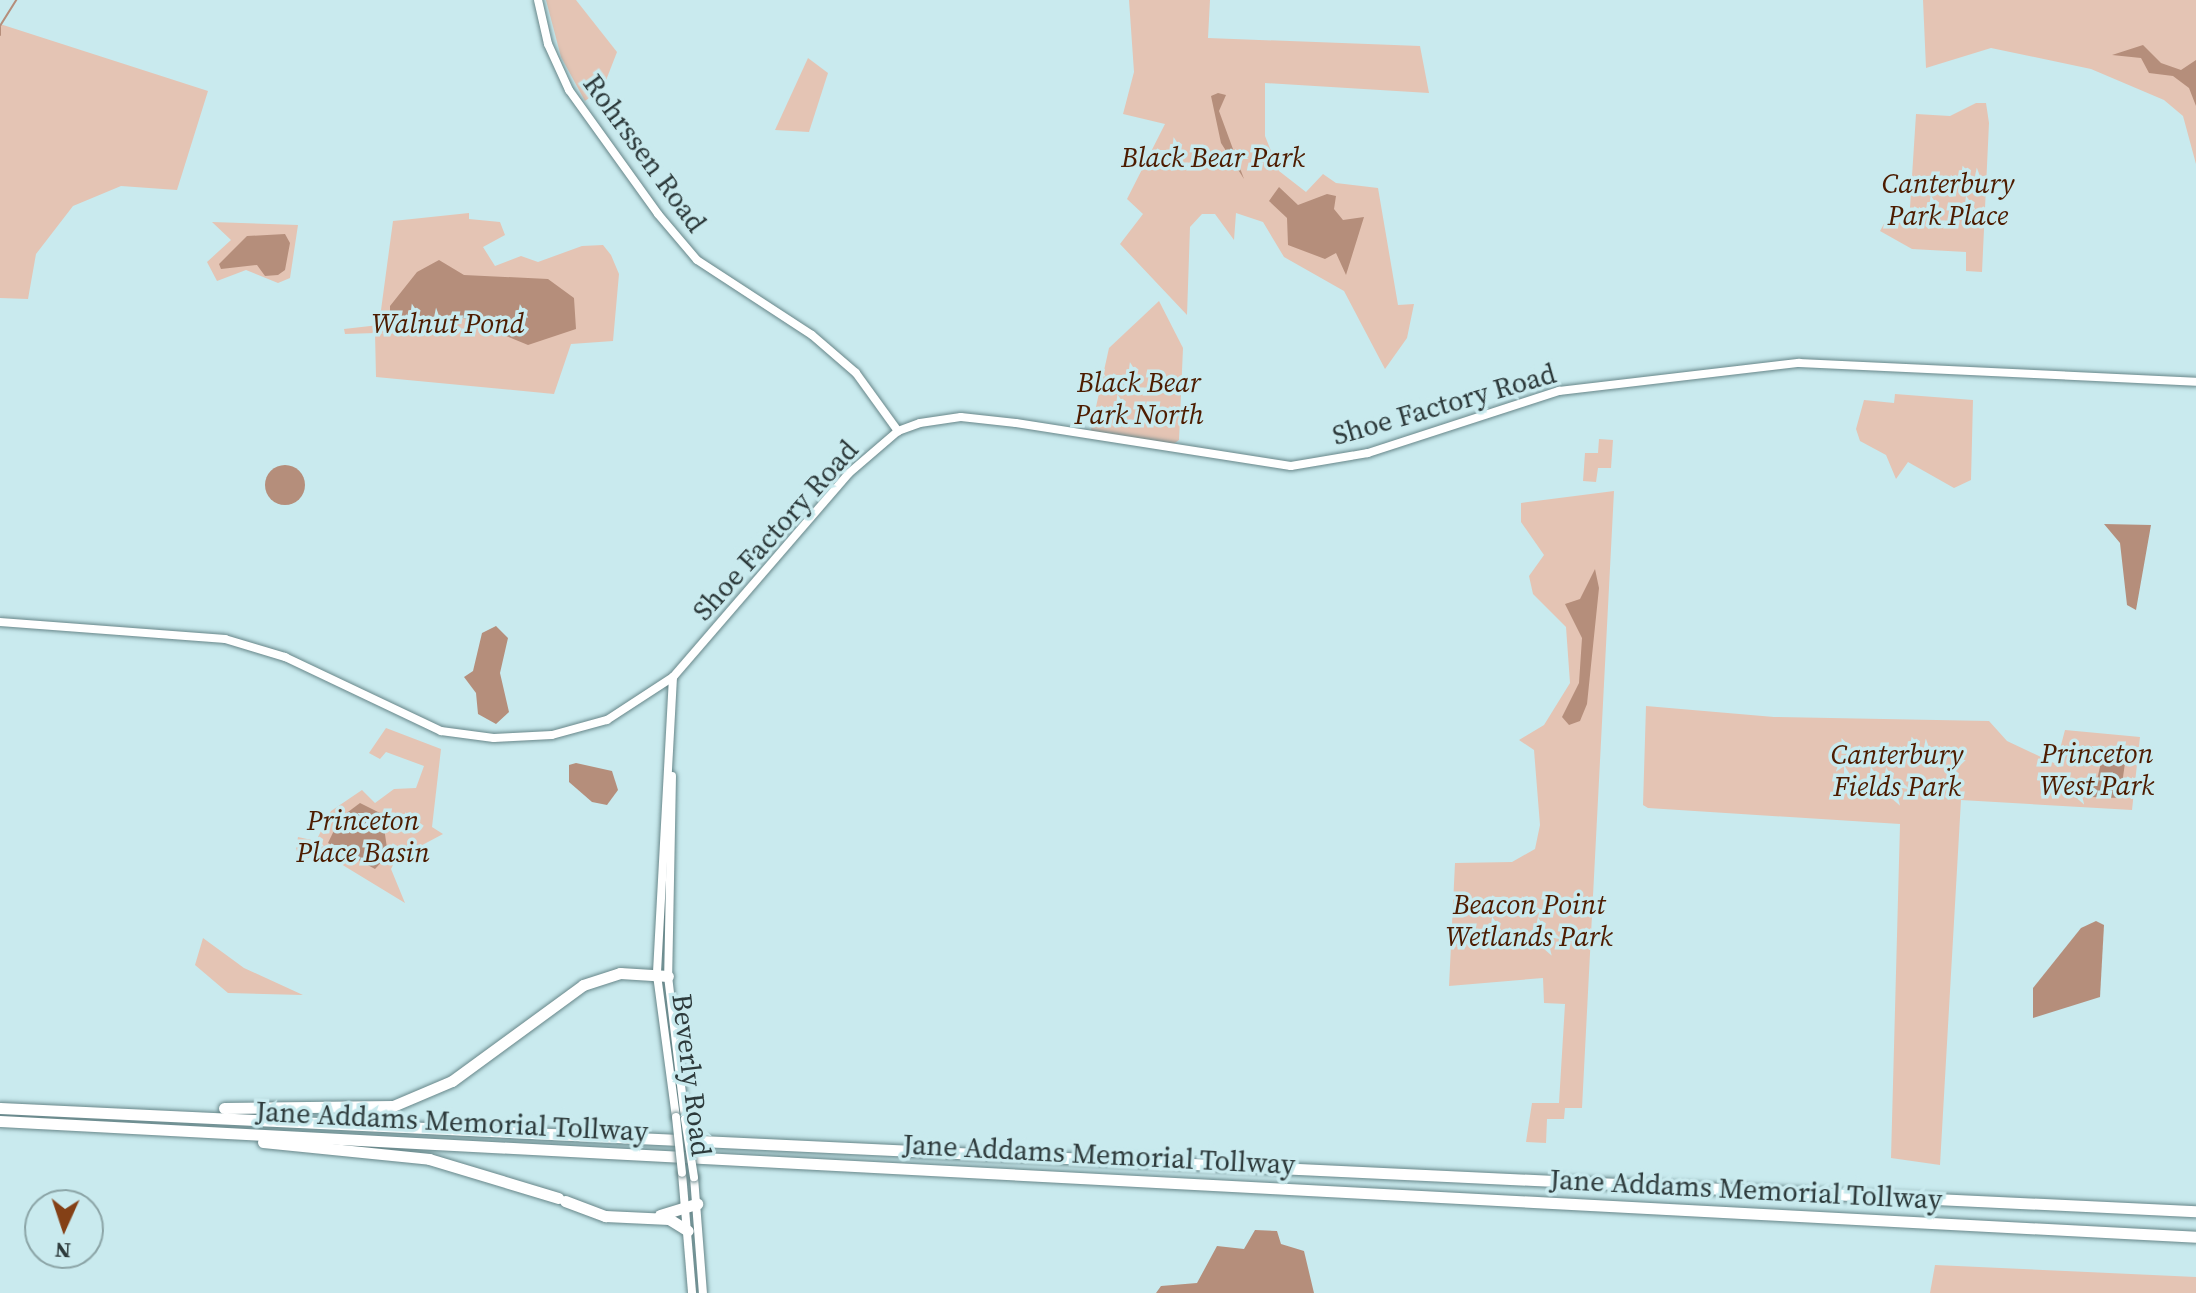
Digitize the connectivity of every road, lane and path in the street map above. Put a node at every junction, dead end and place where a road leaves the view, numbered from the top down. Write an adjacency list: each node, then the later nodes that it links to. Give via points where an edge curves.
1 (538, 0): 3 (street, Rohrssen Road, via 548,44 569,90 658,214 697,260 812,335 856,373)
2 (2196, 382): 3 (street, Shoe Factory Road, via 1784,365 1546,394 1368,453 1291,466 961,417)
3 (898, 431): 5 (street, Shoe Factory Road, via 848,474)
4 (0, 622): 5 (street, Shoe Factory Road, via 226,639 285,657 441,731 494,738 552,735 607,720)
5 (673, 677): 6 (street, Beverly Road)
6 (662, 975): 7 (highway, via 620,973 583,985 452,1081 393,1106); 8 (street, Beverly Road)
7 (0, 1107): 12 (highway, Jane Addams Memorial Tollway)
8 (681, 1118): 11 (street, Beverly Road, bridge); 13 (street, Beverly Road, bridge)
9 (0, 1121): 10 (highway, Jane Addams Memorial Tollway)
10 (95, 1127): 14 (highway, via 429,1159); 16 (highway, Jane Addams Memorial Tollway)
11 (697, 1204): 13 (highway); 18 (street, Beverly Road)
12 (2196, 1211)
13 (686, 1212): 14 (highway); 15 (street, Beverly Road)
14 (635, 1218): 15 (highway, via 669,1219)
15 (688, 1231): 17 (street, Beverly Road)
16 (2196, 1237)
17 (692, 1293)
18 (703, 1293)

